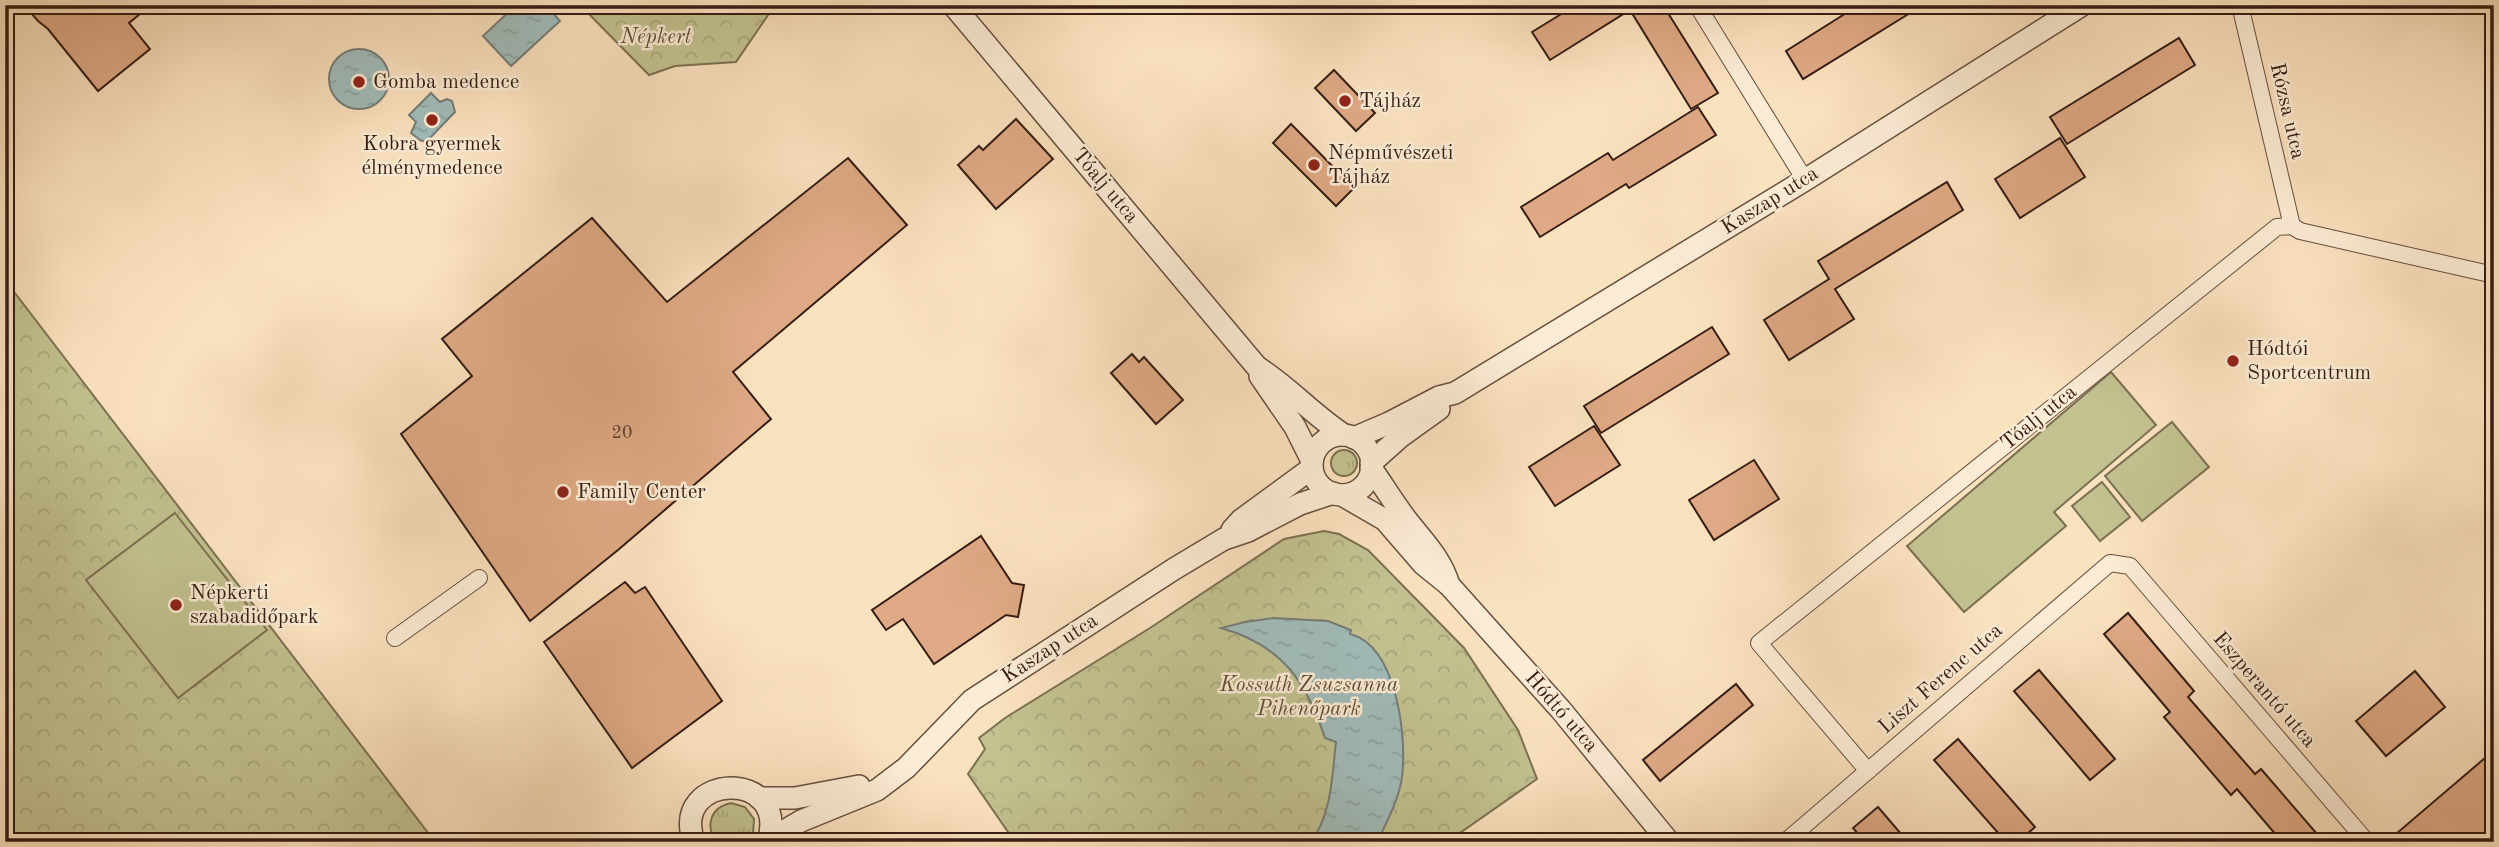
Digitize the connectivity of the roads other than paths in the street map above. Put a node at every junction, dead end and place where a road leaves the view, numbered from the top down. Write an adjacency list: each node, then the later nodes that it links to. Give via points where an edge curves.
1 (953, 5): 8 (street, Tóalj utca)
2 (1697, 5): 5 (street)
3 (2082, 5): 5 (street, Kaszap utca)
4 (2240, 5): 6 (street, Rózsa utca)
5 (1805, 180): 9 (street, Kaszap utca)
6 (2292, 226): 7 (street); 19 (street, Tóalj utca, via 2277,227 1759,643)
7 (2494, 275)
8 (1257, 367): 10 (street, Tóalj utca, via 1321,420); 11 (street, Tóalj utca, via 1295,427)
9 (1455, 393): 10 (street, Kaszap utca); 12 (street, Kaszap utca)
10 (1349, 436): 11 (street, via 1335,436 1320,445); 12 (street, via 1367,450)
11 (1312, 465): 13 (street, via 1319,484); 14 (street, Kaszap utca, via 1241,520)
12 (1371, 465): 13 (street, via 1358,489); 17 (street, Hódtó utca, via 1444,567)
13 (1337, 494): 14 (street, Kaszap utca, via 1300,504); 17 (street, Hódtó utca, via 1385,520 1423,565)
14 (1224, 539): 20 (street, Kaszap utca, via 972,700)
15 (2130, 566): 19 (street, Liszt Ferenc utca, via 2110,563); 26 (street, Eszperantó utca)
16 (479, 578): 18 (street)
17 (1449, 584): 24 (street, Hódtó utca)
18 (395, 638)
19 (1868, 771): 25 (street, Liszt Ferenc utca)
20 (891, 779): 21 (street, Kaszap utca, via 795,798); 22 (street, Kaszap utca, via 877,790 801,821)
21 (759, 799): 22 (street, via 770,818); 23 (street, via 740,788 711,791 693,813)
22 (768, 841)
23 (694, 842)
24 (1669, 842)
25 (1785, 842)
26 (2367, 842)

